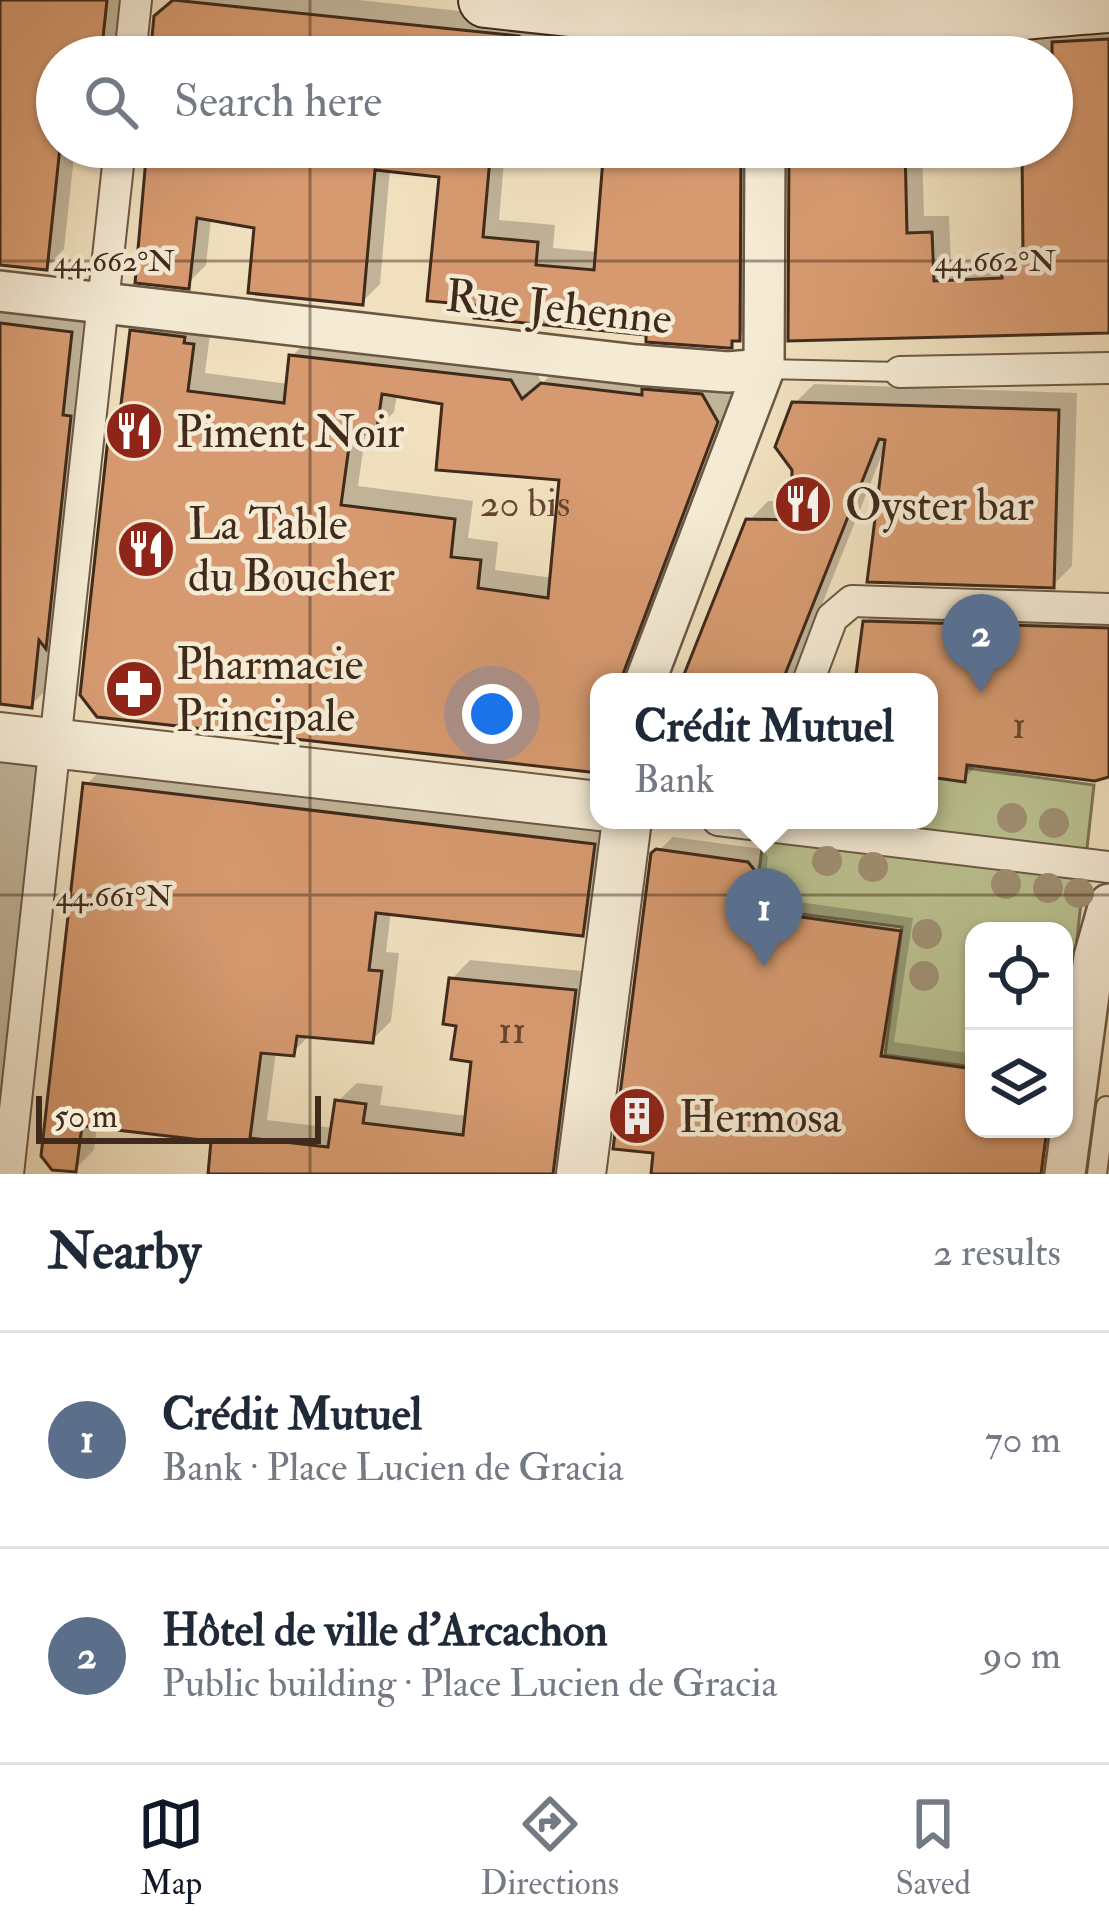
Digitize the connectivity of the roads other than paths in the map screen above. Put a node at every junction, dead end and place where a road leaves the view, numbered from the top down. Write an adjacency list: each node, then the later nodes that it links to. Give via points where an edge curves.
1 (136, 0): 4 (street)
2 (485, 0): 5 (main road)
3 (1109, 5): 6 (main road)
4 (132, 36)
5 (743, 36)
6 (787, 36)
7 (118, 168): 10 (street)
8 (765, 168): 12 (street)
9 (0, 291): 10 (street, Rue Jehenne)
10 (104, 303): 12 (street, Rue Jehenne, via 637,365); 18 (street)
11 (1109, 368): 13 (street, Rue Jehenne)
12 (764, 369): 13 (lane, Rue Jehenne); 15 (street)
13 (901, 372)
14 (1109, 609): 16 (street, via 852,601 832,619)
15 (648, 673)
16 (811, 673)
17 (0, 737): 18 (street)
18 (56, 743): 19 (street); 25 (street)
19 (590, 805)
20 (626, 829): 26 (street)
21 (813, 829): 22 (street)
22 (1109, 867)
23 (1109, 904): 27 (street, via 1094,957)
24 (1106, 1106): 28 (lane)
25 (8, 1174)
26 (581, 1174)
27 (1065, 1174)
28 (1097, 1174)

